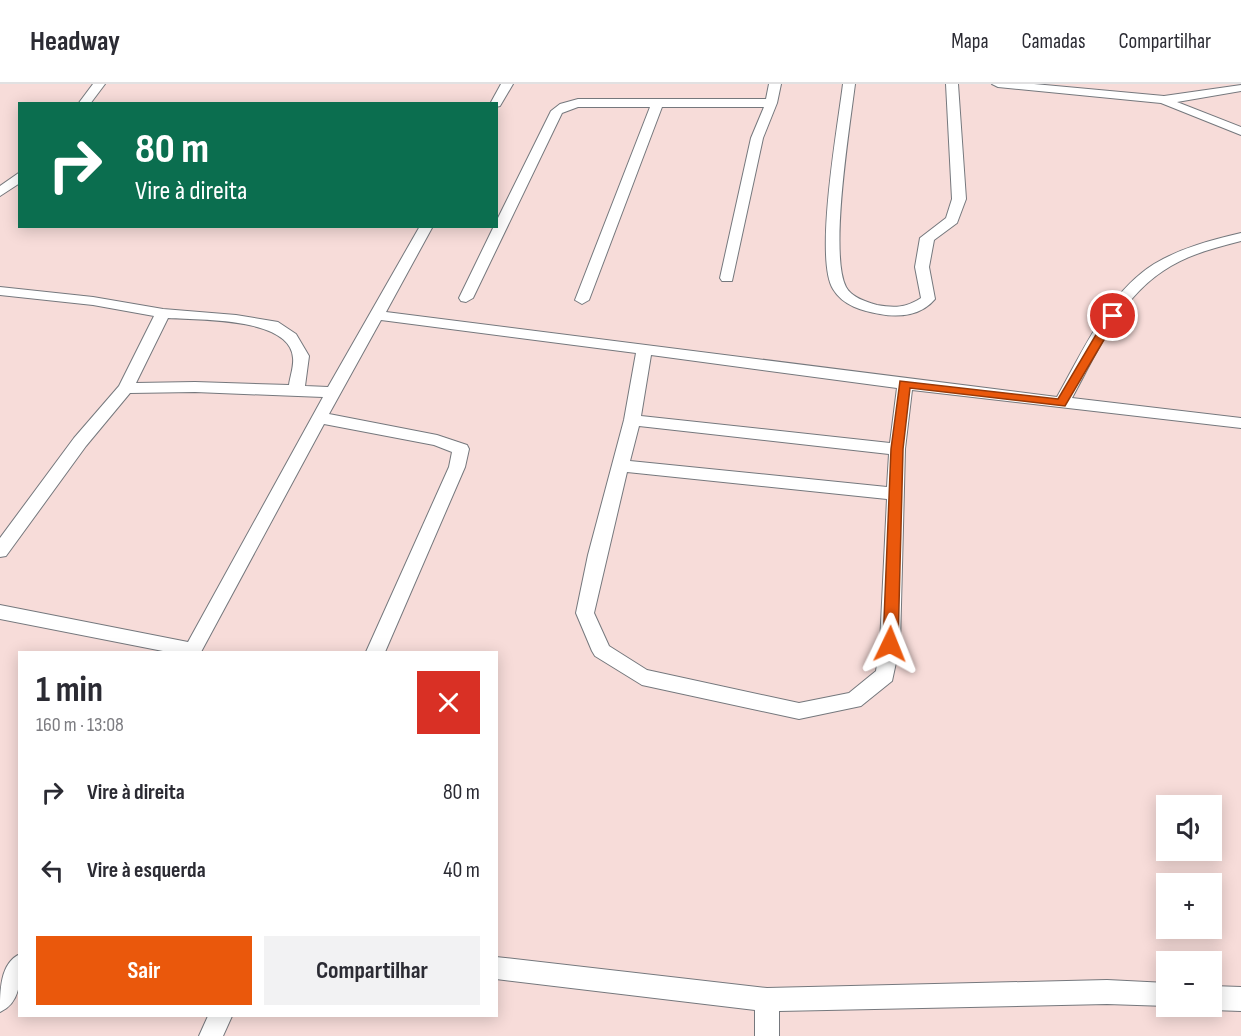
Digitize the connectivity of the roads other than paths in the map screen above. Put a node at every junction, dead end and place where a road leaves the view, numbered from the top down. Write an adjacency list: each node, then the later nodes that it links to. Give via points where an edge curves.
1 (99, 84): 9 (lane)
2 (507, 84): 10 (lane)
3 (775, 84): 12 (lane)
4 (849, 84): 5 (lane, via 831,244 838,286 858,306 890,312 914,310 928,299 922,267 927,238 952,220 959,199)
5 (952, 84)
6 (998, 84): 8 (lane)
7 (1241, 88): 8 (lane)
8 (1164, 100): 13 (lane)
9 (86, 102)
10 (497, 102)
11 (657, 103): 12 (lane); 20 (lane, via 578,103 557,111); 21 (lane)
12 (771, 103): 18 (lane, via 757,138)
13 (1241, 131)
14 (18, 178): 15 (lane)
15 (0, 192)
16 (426, 228): 23 (lane)
17 (1241, 237): 29 (lane, via 1175,259 1149,275 1122,302)
18 (727, 278)
19 (0, 291): 22 (lane, via 93,301)
20 (466, 298)
21 (582, 300)
22 (163, 314): 26 (lane); 27 (lane, via 273,325 291,338 301,356)
23 (378, 315): 24 (lane); 28 (lane)
24 (644, 350): 25 (lane); 31 (lane)
25 (905, 384): 29 (lane); 33 (lane)
26 (126, 388): 27 (lane); 36 (lane, via 80,442)
27 (296, 391): 28 (lane)
28 (333, 392): 30 (lane)
29 (1061, 403): 32 (lane)
30 (321, 418): 38 (lane); 39 (lane, via 437,440 461,449 457,467)
31 (632, 420): 33 (lane); 34 (lane)
32 (1241, 423)
33 (897, 449): 35 (lane)
34 (620, 466): 35 (lane); 35 (lane, via 585,613 602,651 642,677 799,711 854,700 885,675 890,644)
35 (895, 494)
36 (0, 551)
37 (0, 612): 38 (lane)
38 (192, 651)
39 (376, 651)
40 (18, 968): 45 (lane)
41 (498, 968): 46 (lane)
42 (1156, 994): 46 (lane, via 1107,992)
43 (1222, 998): 44 (lane)
44 (1241, 999)
45 (0, 1000)
46 (767, 1000): 49 (lane)
47 (220, 1017): 48 (lane)
48 (212, 1036)
49 (767, 1036)

